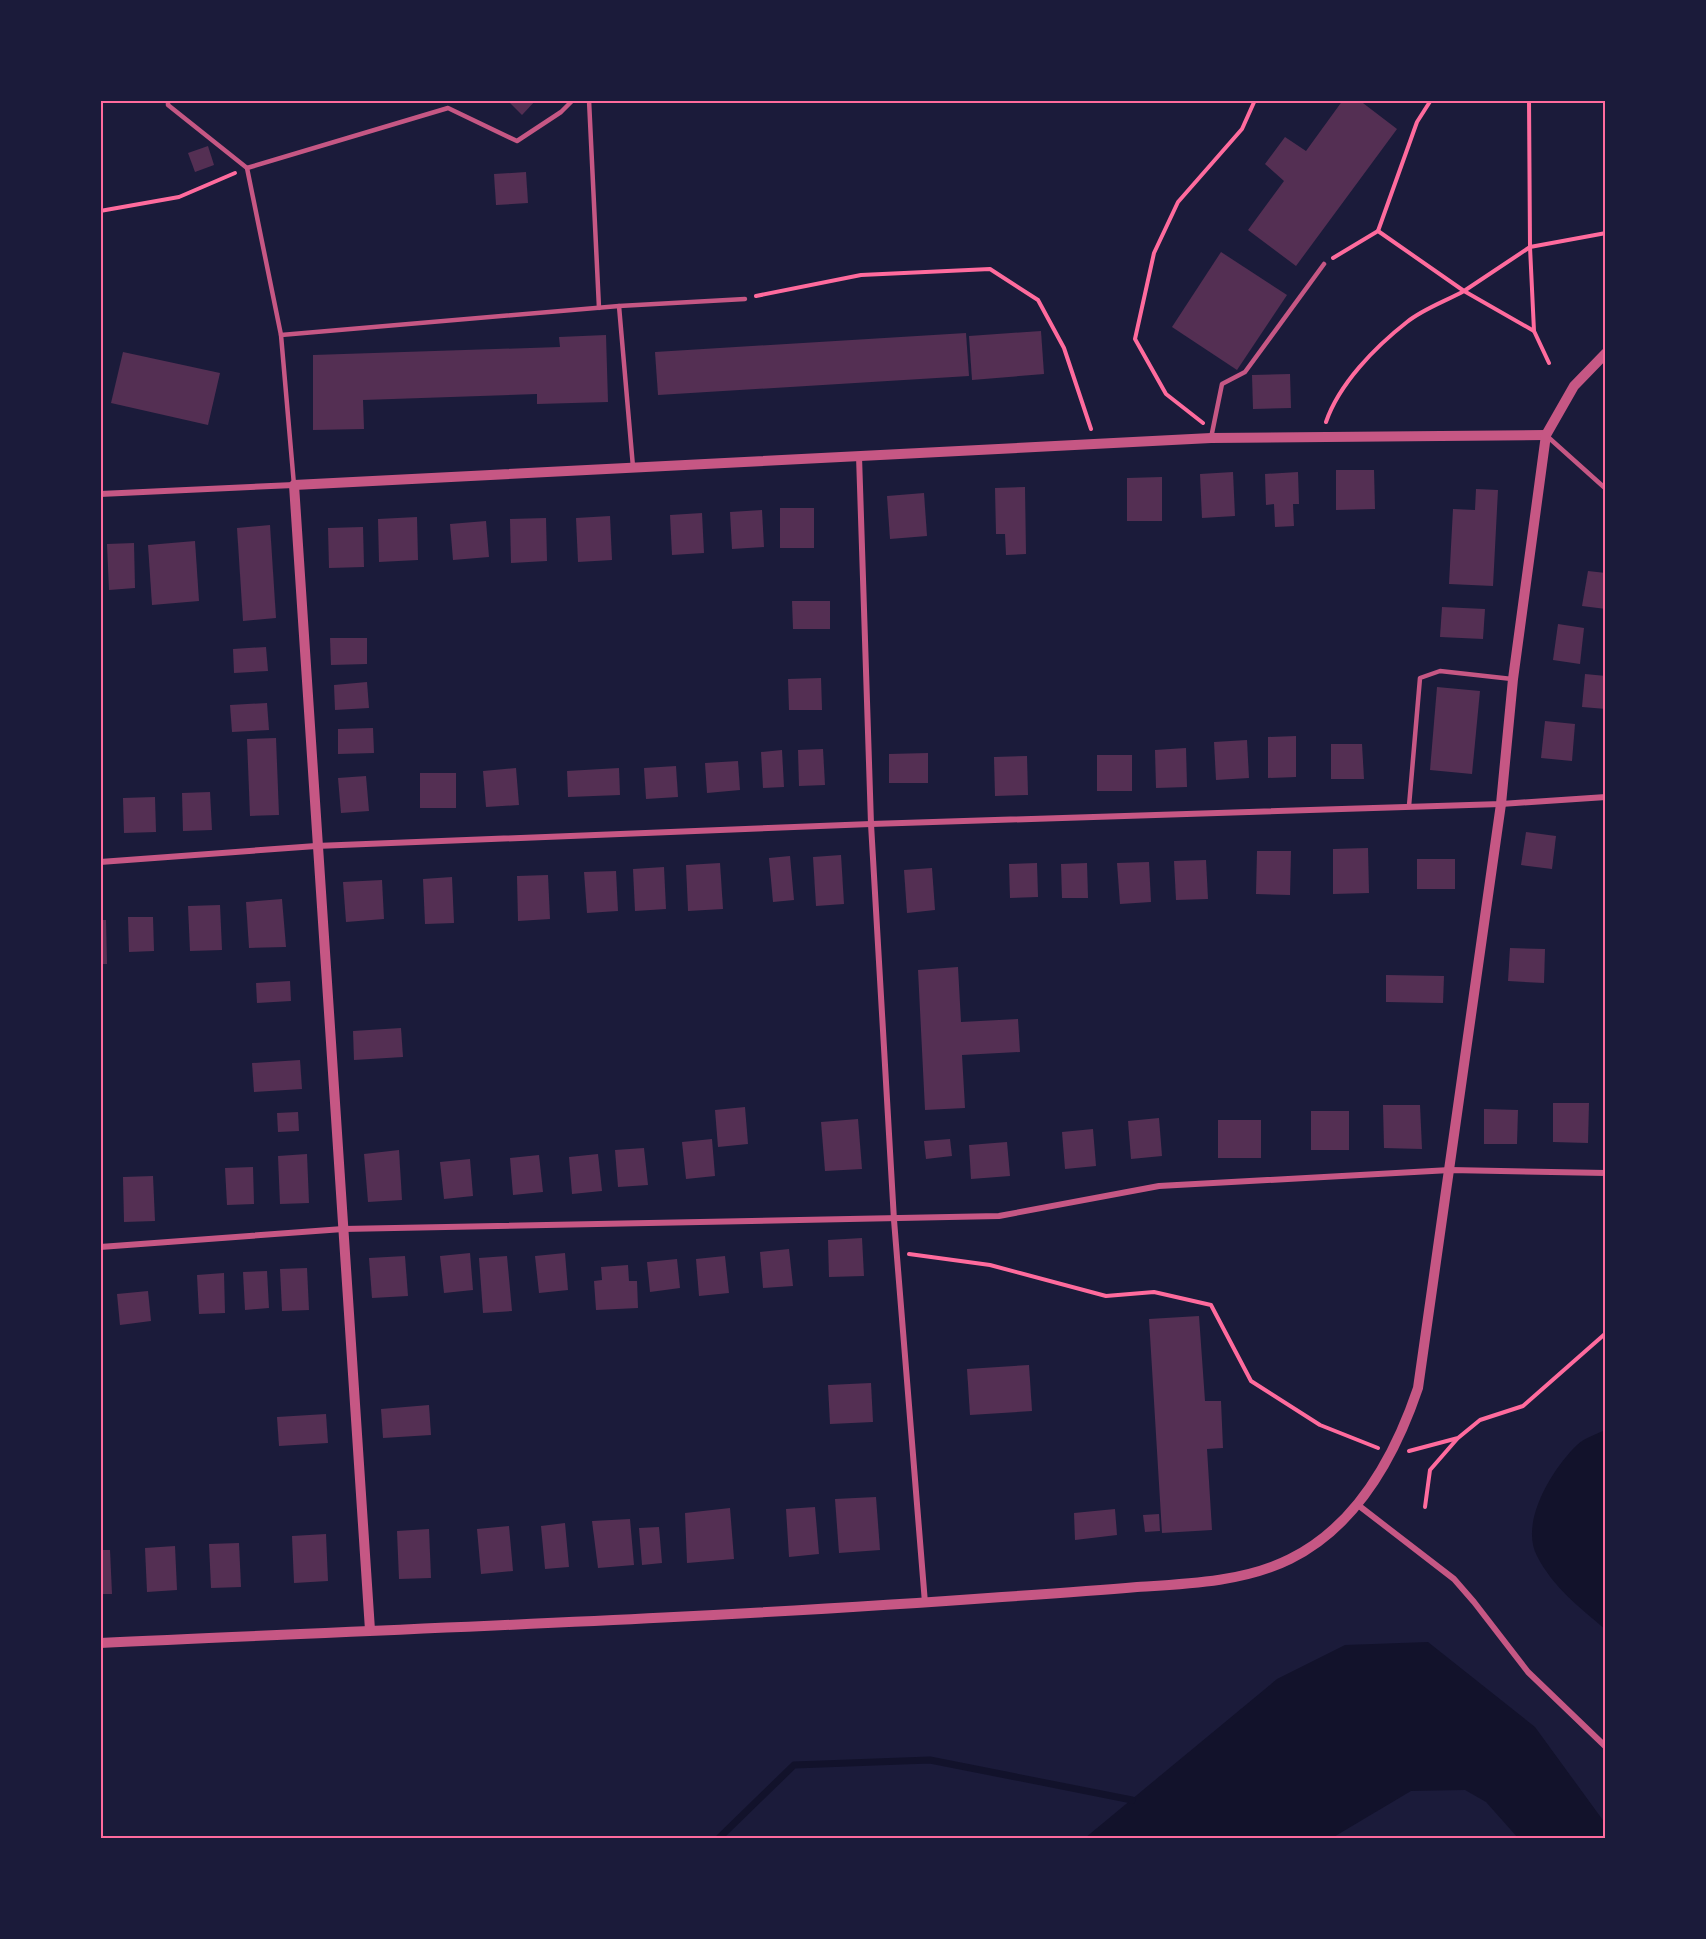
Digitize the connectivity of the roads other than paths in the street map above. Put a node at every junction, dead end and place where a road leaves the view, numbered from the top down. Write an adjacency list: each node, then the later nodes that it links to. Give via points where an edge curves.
1 (168, 100): 4 (lane, via 168,105)
2 (573, 100): 4 (lane, via 517,141 448,108)
3 (589, 100): 8 (lane)
4 (247, 168): 9 (lane)
5 (1324, 264): 11 (lane, via 1245,372 1222,384)
6 (745, 299): 7 (lane)
7 (619, 306): 8 (lane); 14 (lane)
8 (598, 308): 9 (lane)
9 (281, 335): 15 (lane)
10 (1605, 353): 12 (street, via 1574,386)
11 (1212, 434): 12 (street); 13 (street)
12 (1546, 435): 16 (lane); 18 (street)
13 (859, 456): 14 (street); 22 (street)
14 (633, 467): 15 (street)
15 (294, 485): 17 (street); 23 (street)
16 (1605, 489)
17 (100, 494)
18 (1514, 679): 20 (street); 21 (lane, via 1440,671 1420,678)
19 (1605, 797): 20 (street)
20 (1501, 804): 21 (street); 25 (street)
21 (1409, 806): 22 (street)
22 (871, 824): 23 (street); 27 (street)
23 (316, 846): 24 (street); 28 (street)
24 (100, 862)
25 (1450, 1170): 26 (street); 27 (street, via 1159,1186 999,1216); 30 (street, via 1420,1377 1405,1426)
26 (1605, 1173)
27 (894, 1220): 28 (street); 31 (street)
28 (343, 1229): 29 (street); 32 (street)
29 (100, 1247)
30 (1358, 1504): 31 (street, via 1317,1543 1257,1572 1187,1584); 34 (street, via 1454,1579 1528,1672)
31 (925, 1603): 32 (street)
32 (370, 1630): 33 (street)
33 (100, 1643)
34 (1605, 1747)

